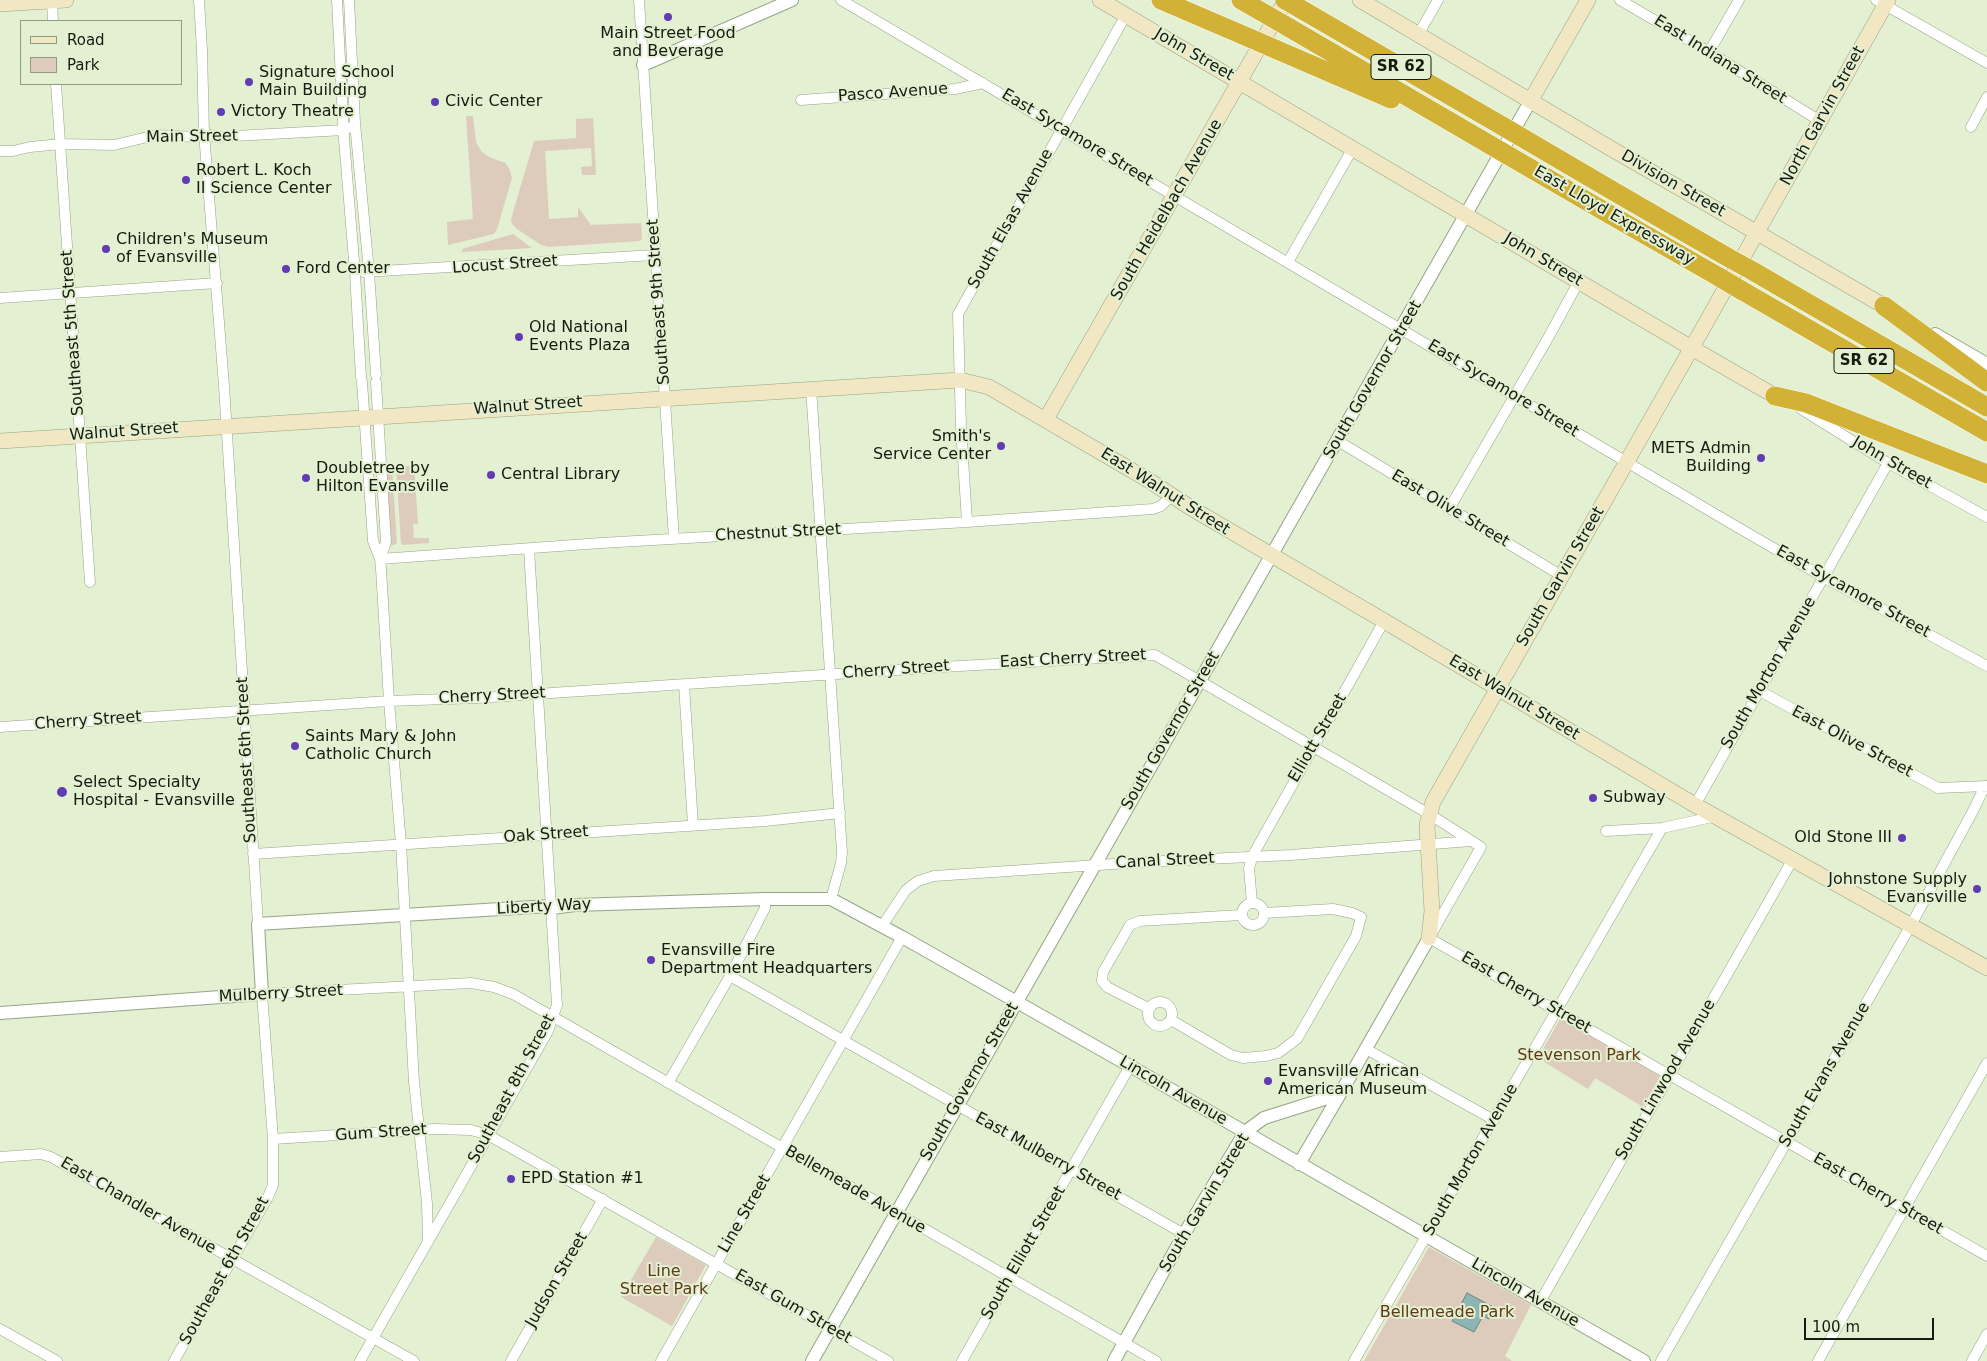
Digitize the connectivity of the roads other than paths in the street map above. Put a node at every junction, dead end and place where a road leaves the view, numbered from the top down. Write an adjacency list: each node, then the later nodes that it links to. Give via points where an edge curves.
1 (57, 0): 18 (main road); 20 (street)
2 (199, 0): 36 (street, Southeast 6th Street)
3 (337, 0): 35 (street)
4 (349, 0): 32 (street)
5 (639, 0): 24 (street, Southeast 9th Street)
6 (792, 0): 24 (street)
7 (841, 0): 26 (street, East Sycamore Street)
8 (1100, 0): 19 (main road, John Street)
9 (1161, 0): 37 (highway, bridge)
10 (1241, 0): 37 (highway, East Lloyd Expressway / SR 62, bridge)
11 (1360, 0): 21 (main road, Division Street)
12 (1438, 0): 21 (street)
13 (1588, 0): 30 (main road)
14 (1620, 0): 22 (street, East Indiana Street)
15 (1738, 0): 22 (street)
16 (1883, 2): 23 (street); 31 (main road, North Garvin Street)
17 (1290, 3): 25 (main road, South Heidelbach Avenue); 62 (highway, East Lloyd Expressway / SR 62, bridge)
18 (0, 4)
19 (1126, 16): 25 (main road, John Street); 34 (street, South Elsas Avenue)
20 (53, 20)
21 (1418, 35): 30 (main road, Division Street)
22 (1709, 52): 31 (street, East Indiana Street)
23 (1987, 63)
24 (643, 65): 44 (street, Southeast 9th Street)
25 (1240, 82): 39 (main road, John Street); 41 (main road, South Heidelbach Avenue)
26 (983, 83): 29 (street, Pasco Avenue, via 955,89); 34 (street, East Sycamore Street)
27 (56, 85): 38 (street, Southeast 5th Street)
28 (1987, 97): 33 (street)
29 (802, 100)
30 (1531, 100): 42 (street, South Governor Street); 43 (main road, Division Street)
31 (1820, 121): 43 (main road, North Garvin Street)
32 (355, 123): 35 (street, Main Street); 47 (street)
33 (1971, 127)
34 (1061, 129): 41 (street, East Sycamore Street); 56 (street, South Elsas Avenue, via 958,314)
35 (344, 130): 36 (street, Main Street, via 216,137); 46 (street)
36 (204, 133): 38 (street, Main Street, via 196,137 156,135 111,145); 49 (street, Southeast 6th Street)
37 (1486, 141): 66 (highway, East Lloyd Expressway / SR 62, bridge)
38 (61, 144): 40 (street, Main Street); 50 (street, Southeast 5th Street)
39 (1353, 148): 42 (main road, John Street); 45 (street)
40 (0, 151)
41 (1175, 195): 45 (street, East Sycamore Street); 64 (main road, South Heidelbach Avenue)
42 (1466, 214): 48 (main road, John Street); 53 (street, South Governor Street)
43 (1757, 232): 52 (main road, Division Street); 54 (main road, South Garvin Street)
44 (655, 255): 47 (street, Locust Street); 61 (street, Southeast 9th Street)
45 (1288, 262): 53 (street, East Sycamore Street)
46 (355, 272): 47 (street, Locust Street); 63 (street, via 362,380)
47 (369, 272): 63 (street, via 376,379)
48 (1579, 281): 54 (main road, John Street); 59 (street)
49 (217, 283): 50 (street); 65 (street, Southeast 6th Street)
50 (71, 292): 51 (street); 67 (street, Southeast 5th Street)
51 (0, 298)
52 (1884, 306): 55 (street, Division Street); 57 (highway)
53 (1402, 329): 59 (street, East Sycamore Street); 69 (street, South Governor Street)
54 (1692, 347): 60 (main road, John Street); 70 (main road, South Garvin Street)
55 (1987, 364)
56 (960, 380): 58 (main road, Walnut Street); 64 (main road, Walnut Street, via 989,386); 76 (street, South Elsas Avenue)
57 (1987, 382)
58 (811, 388): 61 (main road, Walnut Street); 77 (street)
59 (1514, 396): 70 (street, East Sycamore Street); 74 (street)
60 (1775, 396): 71 (street, John Street); 72 (highway, via 1806,403)
61 (665, 398): 63 (main road, Walnut Street); 78 (street, Southeast 9th Street)
62 (1987, 407)
63 (371, 417): 65 (main road, Walnut Street); 81 (street, via 373,541); 81 (street, via 386,542)
64 (1046, 419): 73 (main road, East Walnut Street)
65 (226, 426): 67 (main road, Walnut Street); 95 (street, Southeast 6th Street)
66 (1987, 432)
67 (80, 435): 68 (main road, Walnut Street); 84 (street, Southeast 5th Street)
68 (0, 441)
69 (1338, 441): 74 (street, East Olive Street); 80 (street, South Governor Street)
70 (1627, 462): 82 (main road, South Garvin Street); 83 (street, East Sycamore Street)
71 (1888, 463): 75 (street, John Street); 83 (street, South Morton Avenue)
72 (1987, 474)
73 (1172, 496): 76 (street, Chestnut Street, via 1153,509); 80 (main road, East Walnut Street)
74 (1449, 509): 82 (street, East Olive Street)
75 (1987, 516)
76 (967, 522): 77 (street, Chestnut Street)
77 (820, 531): 78 (street, Chestnut Street); 88 (street)
78 (674, 539): 79 (street, Chestnut Street)
79 (529, 549): 81 (street, Chestnut Street); 93 (street, Southeast 8th Street)
80 (1272, 556): 85 (main road, East Walnut Street); 89 (street, South Governor Street)
81 (380, 559): 94 (street)
82 (1562, 576): 91 (main road, South Garvin Street)
83 (1823, 576): 87 (street, East Sycamore Street); 92 (street, South Morton Avenue)
84 (90, 582)
85 (1384, 621): 91 (main road, East Walnut Street); 97 (street, Elliott Street)
86 (984, 664): 88 (street, Cherry Street); 89 (street, East Cherry Street, via 1148,654)
87 (1987, 666)
88 (830, 674): 90 (street, Cherry Street); 100 (street)
89 (1200, 681): 97 (street, East Cherry Street); 113 (street, South Governor Street)
90 (684, 685): 93 (street, Cherry Street); 103 (street)
91 (1497, 688): 99 (main road, East Walnut Street); 101 (main road, South Garvin Street)
92 (1758, 690): 98 (street, East Olive Street, via 1938,788); 99 (street, South Morton Avenue)
93 (538, 694): 94 (street, Cherry Street); 106 (street, Southeast 8th Street)
94 (389, 701): 95 (street, Cherry Street); 108 (street)
95 (244, 712): 96 (street, Cherry Street); 110 (street, Southeast 6th Street)
96 (0, 727)
97 (1313, 747): 101 (street, East Cherry Street); 111 (street, Elliott Street)
98 (1986, 786): 122 (street, South Evans Avenue)
99 (1695, 804): 102 (main road, East Walnut Street)
100 (840, 813): 103 (street, Oak Street); 115 (street, via 841,863)
101 (1429, 814): 107 (street, East Cherry Street); 109 (main road, South Garvin Street)
102 (1717, 816): 104 (street); 112 (main road, East Walnut Street)
103 (693, 825): 106 (street, Oak Street)
104 (1662, 828): 105 (street); 132 (street, South Morton Avenue)
105 (1606, 831)
106 (546, 836): 108 (street, Oak Street); 117 (street, Southeast 8th Street)
107 (1471, 841): 109 (street, Canal Street); 125 (street, South Garvin Street, via 1481,847)
108 (401, 844): 110 (street, Oak Street); 119 (street)
109 (1427, 844): 111 (street, Canal Street); 125 (main road, South Garvin Street, via 1432,911)
110 (253, 854): 121 (street, Southeast 6th Street)
111 (1254, 855): 113 (street, Canal Street); 116 (street, Elliott Street, via 1249,868)
112 (1793, 859): 122 (main road, East Walnut Street); 140 (street, South Linwood Avenue)
113 (1094, 866): 123 (street, Canal Street, via 934,876 918,881 906,890); 130 (street, South Governor Street)
114 (765, 899): 115 (street, Liberty Way); 117 (street, Liberty Way); 127 (street, via 765,908)
115 (831, 899): 123 (street, Lincoln Avenue)
116 (1252, 902): 118 (street, via 1260,905); 120 (street, via 1244,906)
117 (552, 908): 119 (street, Liberty Way); 134 (street, Southeast 8th Street, via 557,1005)
118 (1264, 913): 120 (street, via 1261,921 1254,925 1245,922); 135 (street, via 1333,909 1361,917 1356,936 1297,1039 1288,1047 1266,1056 1242,1058 1231,1055)
119 (405, 915): 121 (street, Liberty Way); 128 (street)
120 (1241, 915): 131 (street, via 1140,920 1130,925 1102,972 1102,980 1107,987)
121 (258, 924): 129 (street, Southeast 6th Street)
122 (1911, 925): 126 (main road, East Walnut Street); 149 (street, South Evans Avenue)
123 (882, 926): 124 (street, Lincoln Avenue)
124 (902, 937): 130 (street, Lincoln Avenue); 136 (street, Line Street)
125 (1430, 938): 132 (street, East Cherry Street); 137 (street, South Garvin Street)
126 (1987, 968)
127 (730, 976): 136 (street, East Mulberry Street); 141 (street)
128 (409, 986): 129 (street, Mulberry Street); 134 (street, Mulberry Street, via 471,983 494,987 513,994); 145 (street)
129 (262, 994): 133 (street, Mulberry Street); 148 (street, Southeast 6th Street)
130 (1017, 1002): 139 (street, Lincoln Avenue); 143 (street, South Governor Street)
131 (1150, 1008): 135 (street, via 1157,1003 1166,1004 1172,1011); 135 (street, via 1149,1018 1155,1024 1164,1026)
132 (1556, 1011): 140 (street, East Cherry Street); 144 (street, South Morton Avenue)
133 (0, 1013)
134 (553, 1018): 141 (street, Bellemeade Avenue); 147 (street, Southeast 8th Street)
135 (1171, 1020)
136 (843, 1040): 143 (street, East Mulberry Street); 150 (street, Line Street)
137 (1366, 1049): 142 (street, South Garvin Street); 144 (street)
138 (1987, 1063): 155 (street)
139 (1130, 1066): 146 (street, Lincoln Avenue); 153 (street, South Elliott Street)
140 (1669, 1075): 149 (street, East Cherry Street); 164 (street, South Linwood Avenue)
141 (668, 1084): 150 (street, Bellemeade Avenue)
142 (1340, 1094): 146 (street, South Garvin Street, via 1264,1118); 152 (street, South Garvin Street)
143 (956, 1105): 153 (street, East Mulberry Street); 156 (street, South Governor Street)
144 (1494, 1120): 158 (street, South Morton Avenue)
145 (419, 1129): 147 (street, Gum Street, via 472,1130); 148 (street, Gum Street); 159 (street)
146 (1245, 1132): 152 (street, Lincoln Avenue); 157 (street, South Garvin Street)
147 (488, 1135): 154 (street, East Gum Street); 159 (street, Southeast 8th Street)
148 (273, 1139): 161 (street, Southeast 6th Street, via 273,1185)
149 (1786, 1142): 155 (street, East Cherry Street); 183 (street, South Evans Avenue)
150 (783, 1149): 156 (street, Bellemeade Avenue); 162 (street, Line Street)
151 (0, 1157): 161 (street, East Chandler Avenue, via 46,1154)
152 (1299, 1164): 158 (street, Lincoln Avenue)
153 (1071, 1170): 157 (street, East Mulberry Street); 163 (street, South Elliott Street)
154 (603, 1199): 162 (street, East Gum Street); 174 (street, Judson Street)
155 (1904, 1209): 160 (street, East Cherry Street); 184 (street)
156 (896, 1213): 163 (street, Bellemeade Avenue); 165 (street, South Governor Street)
157 (1184, 1234): 169 (street, South Garvin Street)
158 (1426, 1237): 164 (street, Lincoln Avenue); 181 (street, South Morton Avenue)
159 (429, 1240): 168 (street, Southeast 8th Street)
160 (1987, 1256)
161 (232, 1259): 168 (street, East Chandler Avenue); 171 (street, Southeast 6th Street)
162 (717, 1263): 165 (street, East Gum Street); 175 (street, Line Street)
163 (1009, 1278): 169 (street, Bellemeade Avenue); 178 (street, South Elliott Street)
164 (1540, 1302): 182 (street, Lincoln Avenue)
165 (830, 1328): 176 (street, South Governor Street); 177 (street, East Gum Street)
166 (0, 1329): 170 (street)
167 (1987, 1334): 185 (street)
168 (373, 1338): 172 (street, Southeast 8th Street); 173 (street, East Chandler Avenue)
169 (1124, 1343): 179 (street, South Garvin Street); 180 (street, Bellemeade Avenue)
170 (57, 1361)
171 (174, 1361)
172 (360, 1361)
173 (414, 1361)
174 (511, 1361)
175 (661, 1361)
176 (812, 1361)
177 (888, 1361)
178 (962, 1361)
179 (1114, 1361)
180 (1156, 1361)
181 (1354, 1361)
182 (1644, 1361)
183 (1661, 1361)
184 (1818, 1361)
185 (1972, 1361)

